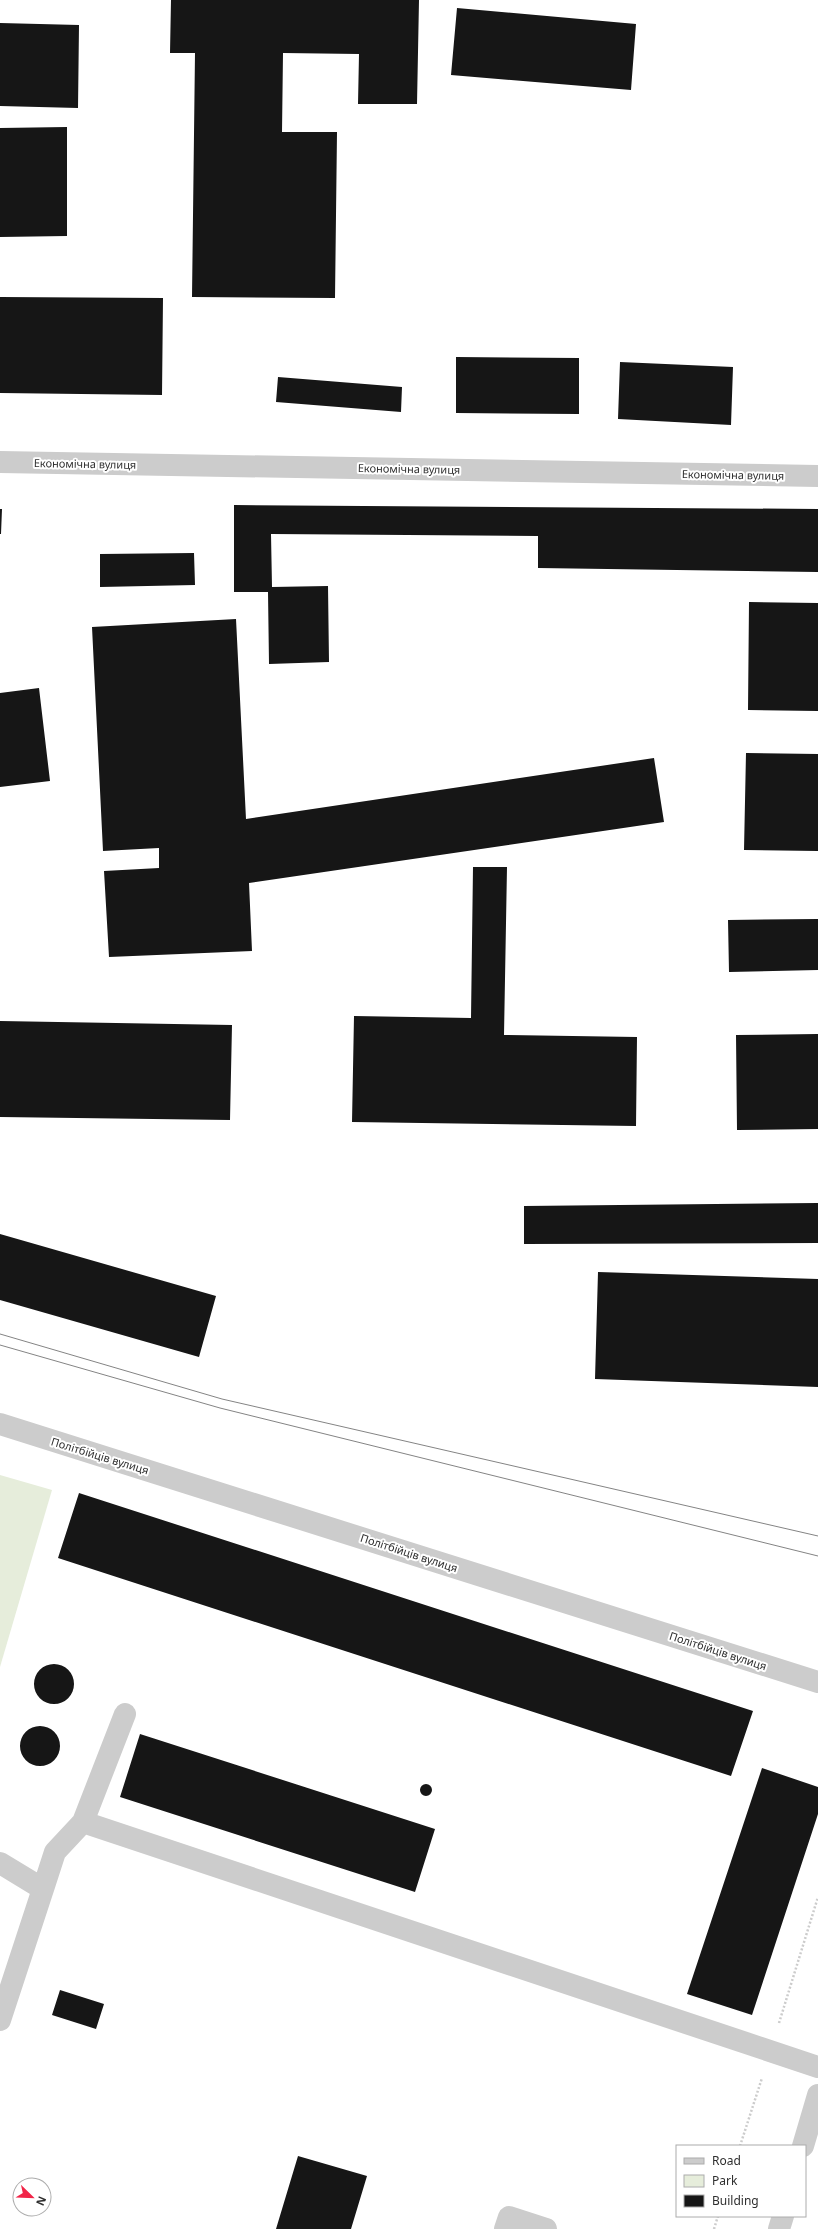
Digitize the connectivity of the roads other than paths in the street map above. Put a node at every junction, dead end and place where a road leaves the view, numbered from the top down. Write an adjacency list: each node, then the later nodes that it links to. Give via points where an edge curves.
1 (0, 462): 2 (street, Економічна вулиця)
2 (818, 476)
3 (0, 1424): 4 (street, Політбійців вулиця)
4 (818, 1682)
5 (125, 1714): 6 (street)
6 (83, 1822): 8 (street, via 55,1852); 10 (street)
7 (0, 1863): 8 (street)
8 (42, 1888): 9 (street)
9 (0, 2020)
10 (818, 2067)
11 (818, 2095): 12 (street)
12 (803, 2145)
13 (783, 2217): 16 (street)
14 (505, 2229): 15 (street, via 509,2218)
15 (546, 2229)
16 (779, 2229)

